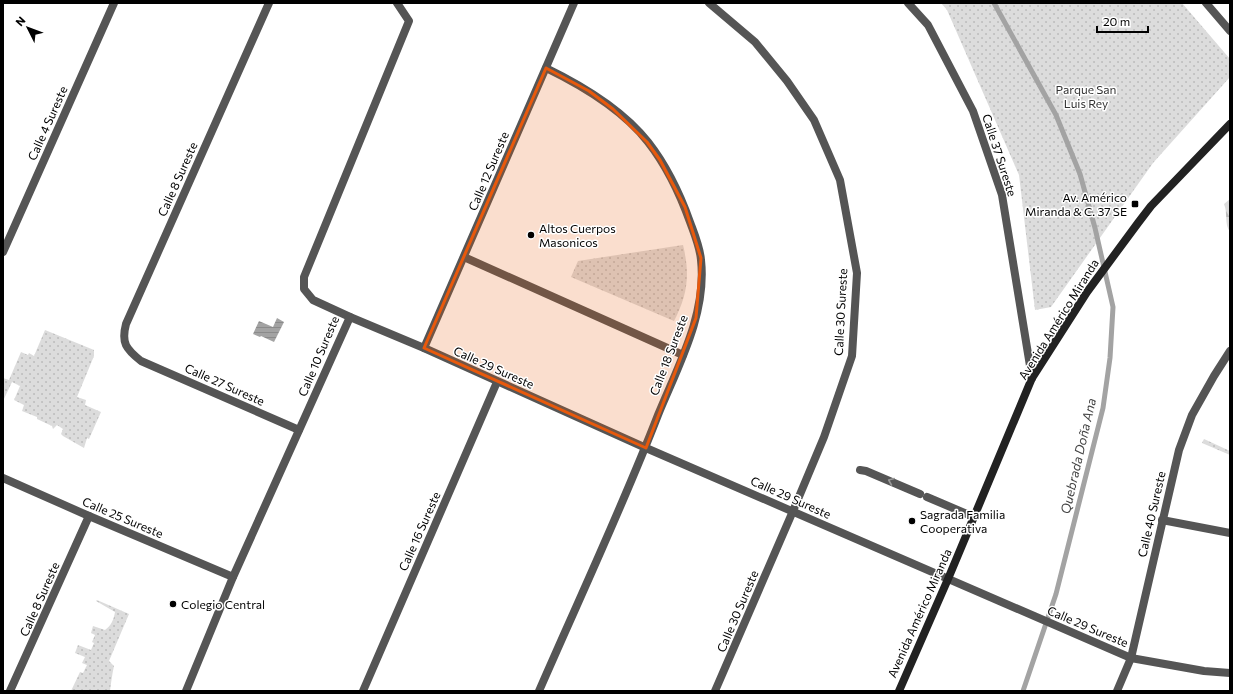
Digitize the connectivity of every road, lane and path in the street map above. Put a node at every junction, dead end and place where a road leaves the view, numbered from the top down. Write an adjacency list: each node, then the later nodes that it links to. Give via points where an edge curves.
1 (114, 3): 11 (street, Calle 4 Sureste)
2 (269, 3): 17 (street, Calle 8 Sureste, via 126,324 126,346)
3 (397, 3): 13 (street, Calle 10 Sureste, via 409,20 407,26 304,277 304,289 314,300)
4 (574, 3): 9 (street, Calle 12 Sureste)
5 (709, 3): 24 (street, Calle 30 Sureste, via 755,42 814,120 840,180 857,273 852,356 824,437)
6 (908, 3): 18 (street, Calle 37 Sureste, via 928,25 973,112 1002,195)
7 (1206, 3): 8 (street)
8 (1230, 31)
9 (546, 68): 12 (street, Calle 12 Sureste); 16 (street, Calle 18 Sureste, via 589,91 632,125 660,160 682,202 701,258 696,318)
10 (1230, 124): 18 (street, Avenida Américo Miranda, via 1151,206 1119,247)
11 (3, 252)
12 (464, 258): 14 (street, Calle 12 Sureste); 16 (street)
13 (350, 317): 14 (street, Calle 29 Sureste); 20 (street, Calle 10 Sureste)
14 (424, 348): 19 (street, Calle 29 Sureste)
15 (1230, 351): 27 (street, Calle 40 Sureste, via 1192,416 1178,450)
16 (683, 355): 21 (street, Calle 18 Sureste)
17 (141, 361): 20 (street, Calle 27 Sureste)
18 (1032, 378): 26 (street, Avenida Américo Miranda)
19 (497, 382): 21 (street, Calle 29 Sureste); 35 (street, Calle 16 Sureste)
20 (298, 430): 29 (street, Calle 10 Sureste)
21 (646, 448): 24 (street, Calle 29 Sureste); 36 (street, Calle 18 Sureste)
22 (860, 470): 26 (street, one-way to 22, via 866,470)
23 (3, 478): 25 (street, Calle 25 Sureste)
24 (793, 511): 30 (street, Calle 29 Sureste); 37 (street, Calle 30 Sureste)
25 (89, 516): 29 (street, Calle 25 Sureste); 33 (street, Calle 8 Sureste)
26 (974, 517): 30 (street, Avenida Américo Miranda)
27 (1162, 520): 28 (street); 31 (street, Calle 40 Sureste)
28 (1230, 533)
29 (234, 577): 34 (street, Calle 10 Sureste)
30 (948, 580): 31 (street, Calle 29 Sureste); 38 (street, Avenida Américo Miranda)
31 (1131, 658): 32 (street, Calle 29 Sureste); 39 (street, Calle 40 Sureste)
32 (1230, 673)
33 (10, 691)
34 (186, 691)
35 (362, 691)
36 (539, 691)
37 (715, 691)
38 (899, 691)
39 (1117, 691)

